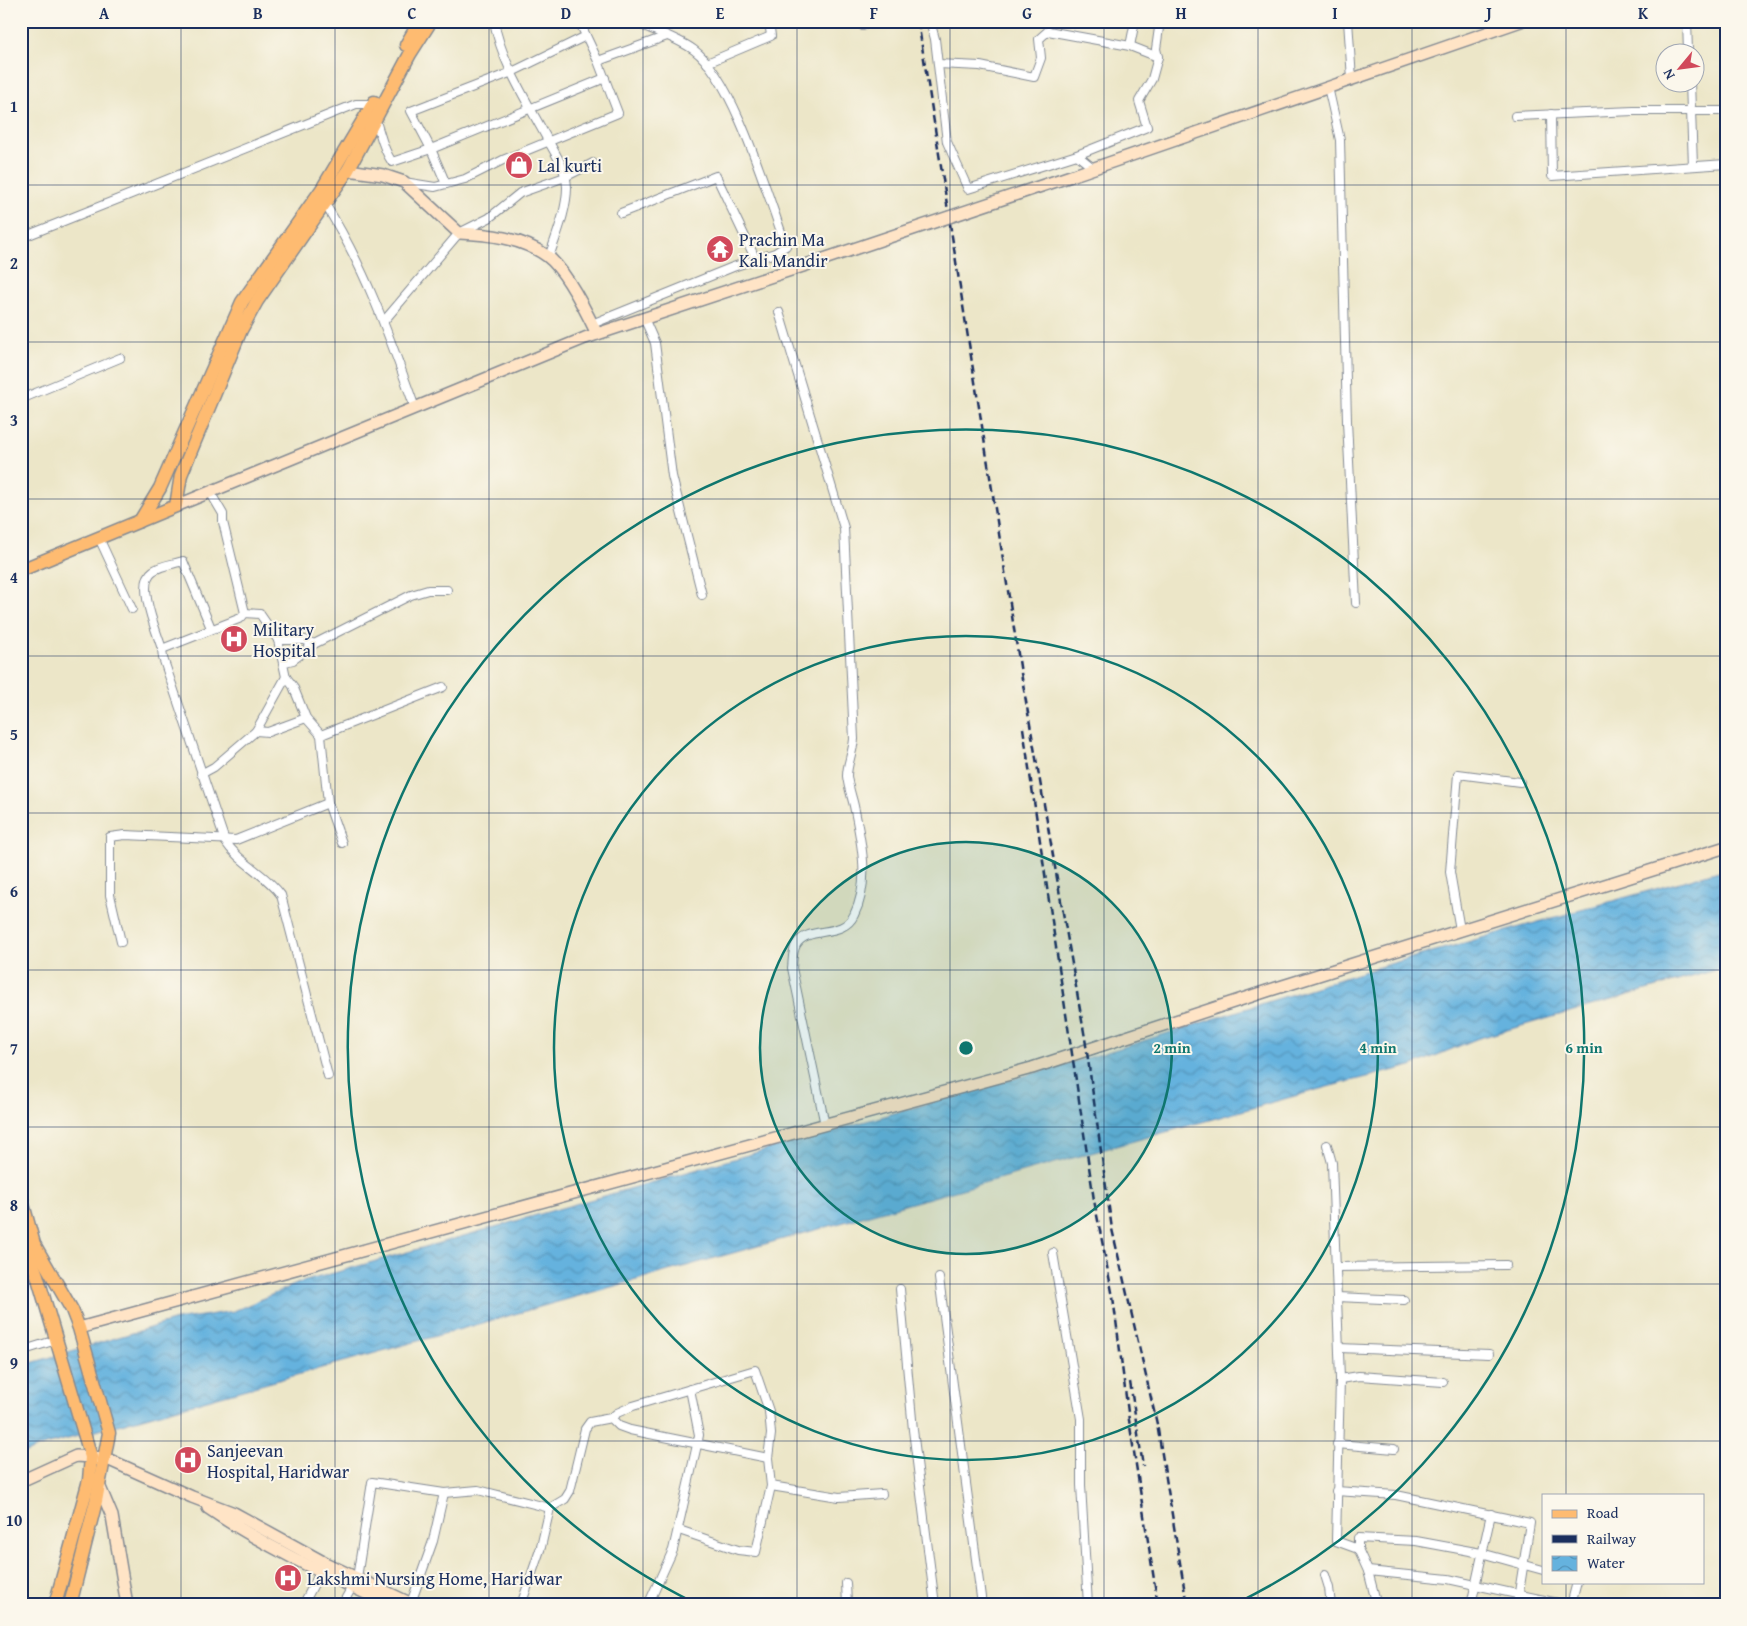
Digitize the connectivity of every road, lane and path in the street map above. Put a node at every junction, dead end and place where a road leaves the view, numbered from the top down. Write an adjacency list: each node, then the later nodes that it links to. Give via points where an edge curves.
1 (420, 21): 28 (main road)
2 (431, 21): 28 (main road)
3 (494, 21): 21 (street, via 496,35)
4 (579, 21): 13 (street)
5 (632, 21): 14 (street)
6 (769, 21): 19 (street, via 771,36)
7 (930, 21): 20 (street)
8 (1136, 21): 16 (street)
9 (1160, 21): 17 (street)
10 (1348, 21): 23 (street)
11 (1520, 21): 23 (street)
12 (1687, 21): 15 (street)
13 (586, 36): 18 (street); 21 (street)
14 (667, 36): 18 (street); 19 (street, via 695,51)
15 (1688, 42)
16 (1130, 46): 17 (street); 20 (street, via 1048,31 1039,39 1041,58 1034,77 980,66)
17 (1158, 57): 34 (street, via 1152,79 1139,101 1147,127)
18 (598, 61): 22 (street)
19 (707, 63): 50 (street, via 717,73 742,128 786,246)
20 (938, 64): 34 (street, via 947,142 968,189)
21 (512, 72): 26 (street); 33 (street, via 411,111)
22 (605, 78): 26 (street); 32 (street, via 618,113)
23 (1352, 79): 24 (street)
24 (1328, 87): 39 (street); 65 (street, via 1340,140 1347,421)
25 (1690, 92): 27 (street)
26 (531, 108): 32 (street); 33 (street)
27 (1691, 110): 29 (street); 30 (street); 38 (street)
28 (373, 112): 35 (street, via 383,150); 40 (main road); 48 (street, via 368,104 348,107); 60 (main road, via 242,302 160,488)
29 (1726, 112)
30 (1550, 114): 31 (street); 38 (street, via 1552,176)
31 (1515, 116)
32 (548, 141): 42 (street, via 564,169); 44 (street, via 465,179)
33 (431, 149): 35 (street, via 404,160 392,162); 44 (street)
34 (1077, 155): 39 (street)
35 (389, 157): 41 (street)
36 (593, 164): 42 (street)
37 (1726, 164): 38 (street)
38 (1693, 166)
39 (1093, 168): 52 (street, bridge)
40 (348, 170): 41 (street); 45 (main road)
41 (383, 175): 43 (street)
42 (565, 177): 47 (street, via 520,193 488,218); 49 (street, via 567,189 559,227)
43 (404, 182): 44 (street, via 435,187); 47 (street)
44 (446, 184)
45 (326, 204): 53 (street, via 349,243); 59 (main road, via 257,301 241,330 181,475)
46 (621, 213): 50 (street, via 716,176)
47 (459, 233): 49 (street, via 488,234 527,245); 53 (street)
48 (21, 238)
49 (548, 257): 54 (street, via 574,292)
50 (756, 260): 54 (street)
51 (779, 312): 87 (street, via 844,528 854,739 847,775 864,855 861,889 850,921 840,928 802,939 793,953 792,968)
52 (644, 318): 54 (street); 64 (street, via 655,343 672,476)
53 (384, 322): 57 (street)
54 (594, 329): 57 (street)
55 (120, 358): 56 (street)
56 (21, 399)
57 (415, 408): 58 (street)
58 (210, 492): 59 (street); 67 (street, via 222,514)
59 (176, 506): 60 (main road)
60 (140, 522): 61 (main road)
61 (99, 538): 62 (main road); 66 (street)
62 (21, 570)
63 (447, 590): 70 (street, via 428,590 411,595)
64 (702, 596)
65 (1356, 603)
66 (132, 609)
67 (245, 613): 68 (street, via 241,618); 69 (street, via 260,614)
68 (211, 628): 71 (street, via 205,634); 71 (street, via 183,561 152,571 145,581 146,596)
69 (278, 640): 70 (street, via 306,640); 72 (street)
70 (314, 644): 72 (street, via 293,660)
71 (162, 649): 78 (street, via 162,658)
72 (284, 662): 73 (street)
73 (286, 677): 75 (street, via 294,686); 76 (street)
74 (443, 687): 77 (street)
75 (306, 718): 76 (street, via 268,732); 77 (street)
76 (256, 731): 78 (street)
77 (321, 735): 80 (street)
78 (201, 774): 81 (street)
79 (1520, 782): 84 (street, via 1458,774 1450,872)
80 (328, 803): 81 (street, via 236,840); 82 (street)
81 (225, 841): 85 (street, via 125,835 110,837 110,895); 86 (street, via 231,850 272,882 281,895)
82 (342, 843)
83 (1726, 847): 84 (street)
84 (1460, 930): 87 (street, via 1032,1068)
85 (121, 942)
86 (328, 1076)
87 (825, 1125): 98 (street)
88 (1327, 1145): 93 (street, via 1332,1163)
89 (21, 1197): 98 (main road, via 34,1244)
90 (21, 1230): 99 (main road)
91 (1053, 1253): 147 (street, via 1081,1418 1081,1485)
92 (1506, 1265): 93 (street)
93 (1336, 1267): 96 (street)
94 (939, 1278): 146 (street)
95 (900, 1289): 145 (street, via 913,1430)
96 (1337, 1297): 97 (street); 100 (street)
97 (1404, 1300)
98 (81, 1332): 111 (main road, via 109,1433)
99 (57, 1345): 101 (street); 110 (main road)
100 (1339, 1348): 102 (street); 103 (street)
101 (21, 1352)
102 (1489, 1354)
103 (1340, 1379): 104 (street, via 1359,1376); 108 (street)
104 (1444, 1382)
105 (690, 1389): 106 (street, via 633,1406); 107 (street); 112 (street, via 755,1370 769,1411)
106 (611, 1418): 107 (street, via 618,1426 630,1430); 119 (street, via 590,1422 585,1429 570,1490 565,1499)
107 (698, 1444): 112 (street); 121 (street)
108 (1337, 1444): 109 (street); 116 (street)
109 (1394, 1449)
110 (91, 1457): 111 (street); 113 (street, via 76,1456); 136 (main road, via 89,1480)
111 (104, 1458): 114 (main road); 125 (street, via 192,1498 234,1513)
112 (768, 1458): 115 (street)
113 (21, 1481)
114 (99, 1485): 137 (main road); 138 (street, via 112,1516)
115 (771, 1486): 118 (street, via 839,1497); 121 (street, via 756,1552 738,1550)
116 (1336, 1491): 120 (street, via 1396,1495); 122 (street, via 1336,1541)
117 (444, 1493): 119 (street, via 478,1490); 129 (street, via 372,1482); 135 (street, via 433,1542)
118 (882, 1494)
119 (550, 1508): 142 (street)
120 (1491, 1514): 123 (street); 124 (street, via 1530,1524)
121 (679, 1530): 143 (street)
122 (1358, 1549): 123 (street, via 1358,1538 1416,1541); 127 (street)
123 (1481, 1553): 124 (street); 131 (street)
124 (1524, 1565): 126 (street); 133 (street)
125 (322, 1567): 129 (street); 139 (street)
126 (1542, 1570)
127 (1368, 1571): 131 (street, via 1448,1578); 149 (street)
128 (1325, 1575): 148 (street)
129 (354, 1582): 135 (street); 140 (street); 141 (street)
130 (846, 1582): 144 (street)
131 (1475, 1584): 133 (street); 150 (street)
132 (1576, 1584): 152 (street)
133 (1520, 1594): 134 (street); 151 (street)
134 (1558, 1603)
135 (413, 1604)
136 (55, 1605)
137 (70, 1605)
138 (127, 1605)
139 (303, 1605)
140 (342, 1605)
141 (391, 1605)
142 (521, 1605)
143 (648, 1605)
144 (847, 1605)
145 (935, 1605)
146 (982, 1605)
147 (1088, 1605)
148 (1331, 1605)
149 (1377, 1605)
150 (1471, 1605)
151 (1517, 1605)
152 (1571, 1605)

